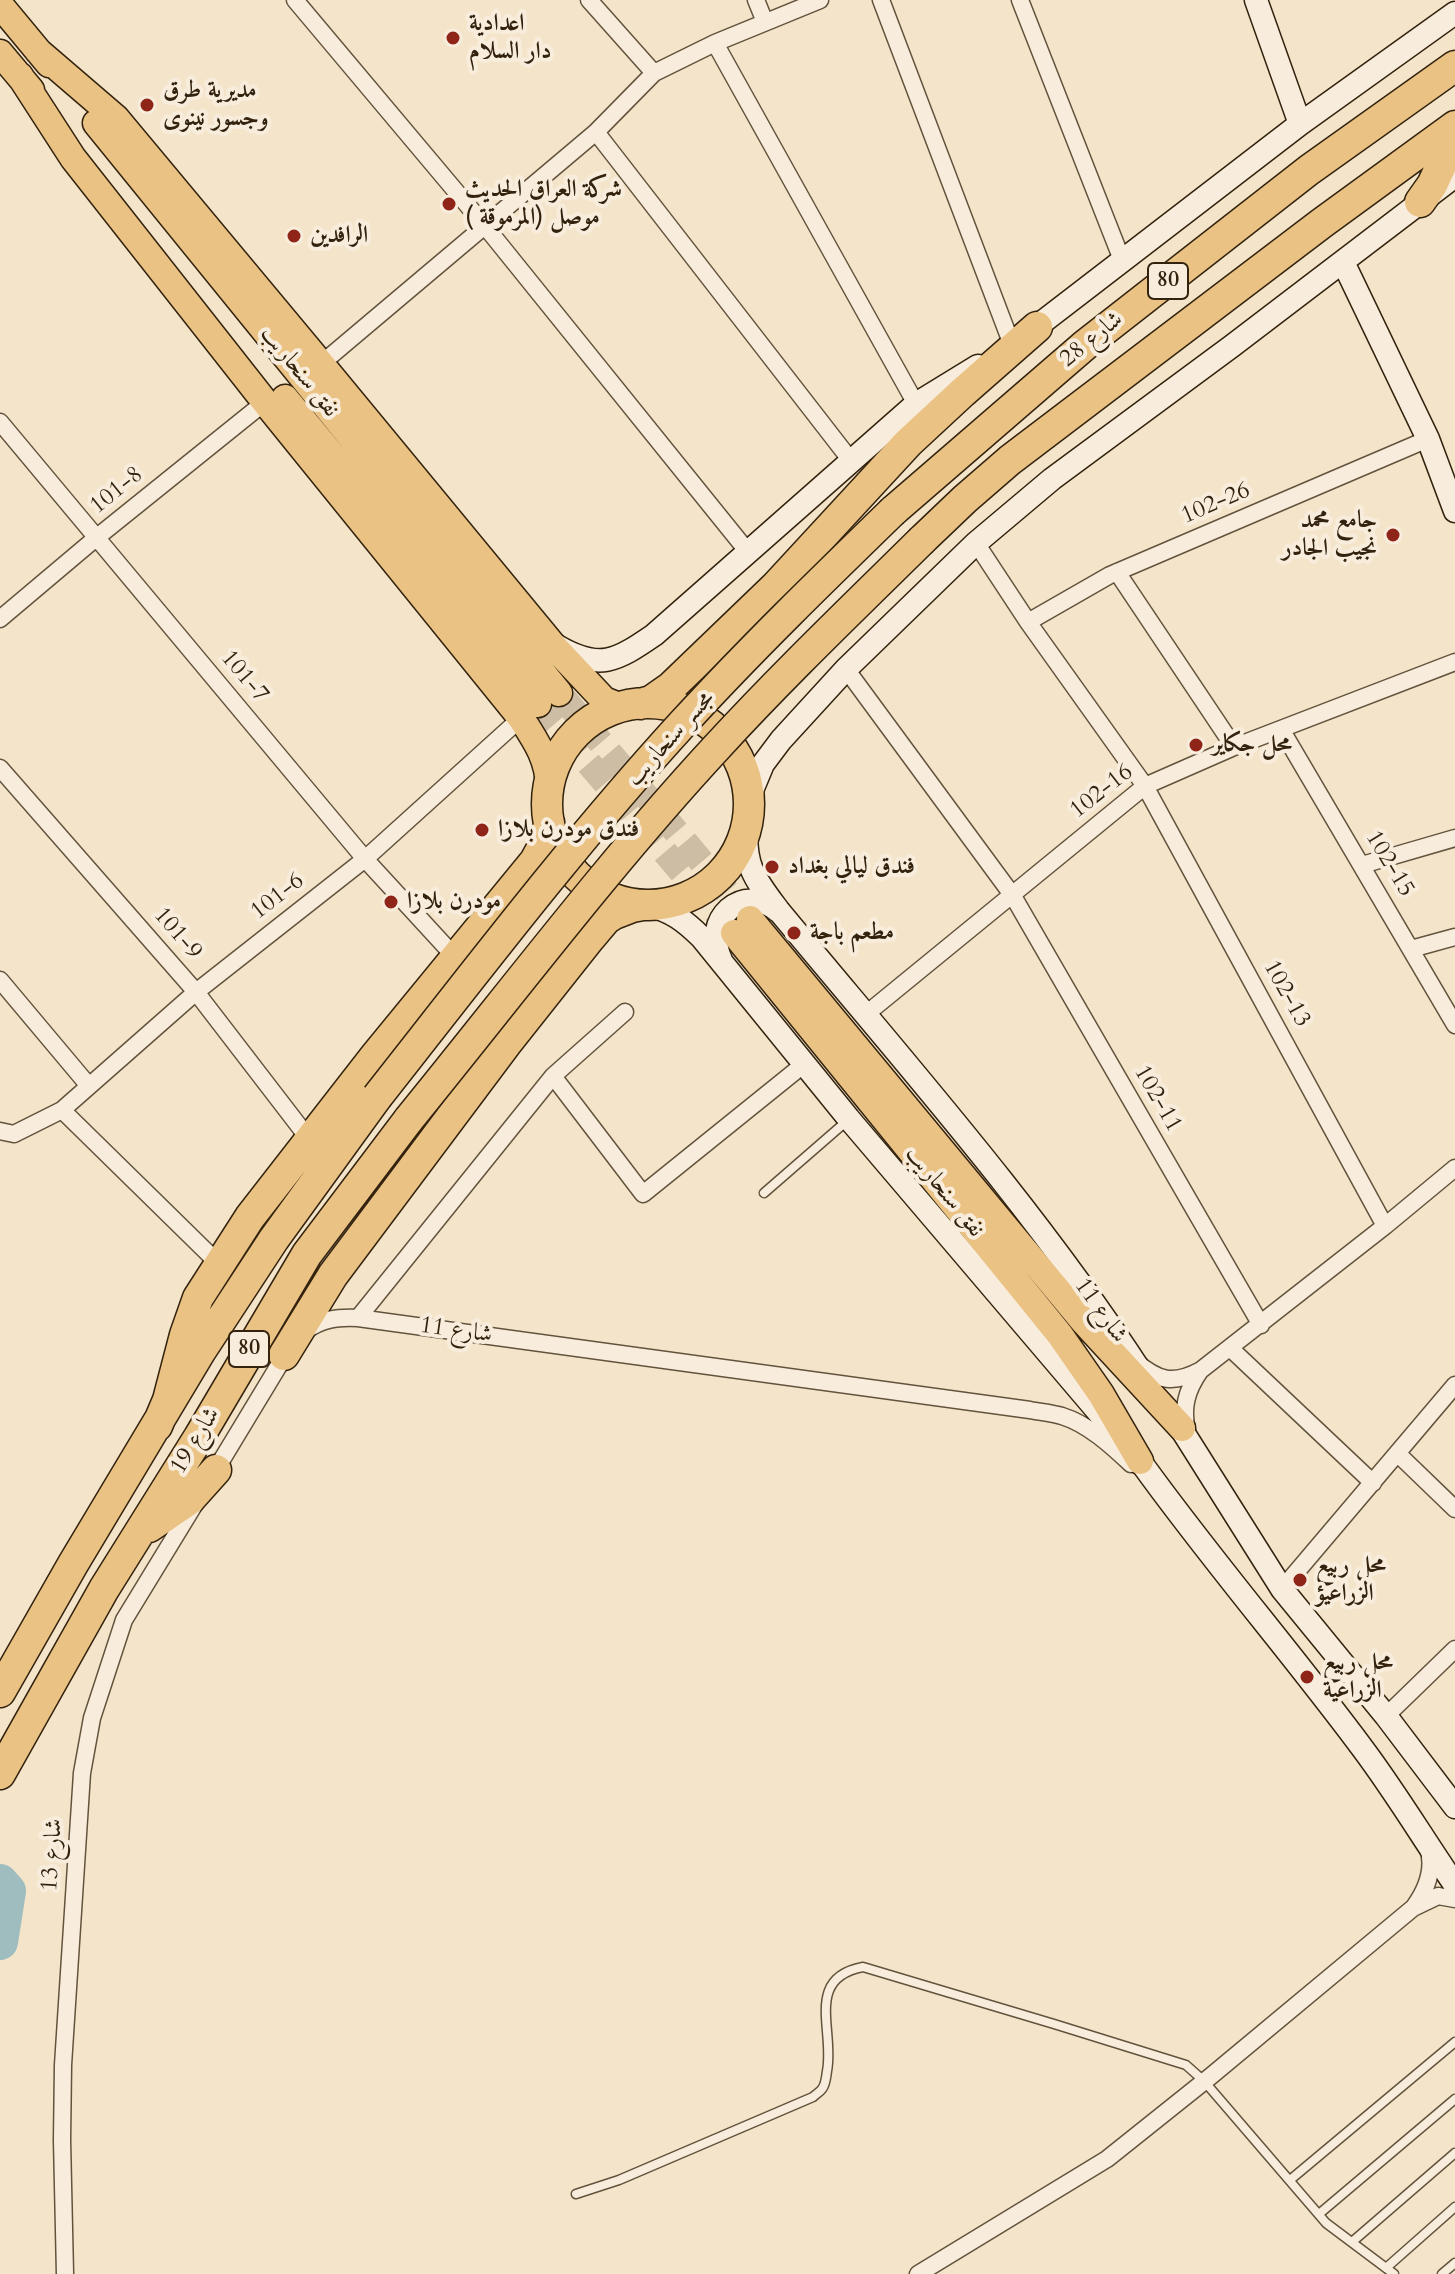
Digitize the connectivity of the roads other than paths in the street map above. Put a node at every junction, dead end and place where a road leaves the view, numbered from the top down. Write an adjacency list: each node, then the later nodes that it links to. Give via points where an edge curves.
1 (295, 0): 23 (street)
2 (589, 0): 15 (street)
3 (756, 0): 10 (street)
4 (820, 0): 10 (street)
5 (881, 0): 27 (street)
6 (1020, 0): 24 (street)
7 (1256, 0): 17 (main road)
8 (0, 5): 12 (main road)
9 (1455, 13): 17 (main road)
10 (765, 22): 11 (street)
11 (715, 43): 15 (street); 30 (street)
12 (38, 51): 28 (main road, via 116,118); 47 (main road, نفق سنحاريب)
13 (0, 53): 16 (main road)
14 (1455, 66): 34 (highway, شارع 28 / 80, via 1309,170 1085,345)
15 (654, 73): 19 (street)
16 (20, 76): 29 (main road, via 63,144); 47 (main road, نفق سنحاريب)
17 (1300, 124): 24 (main road)
18 (1455, 126): 37 (highway, شارع 28 / 80, via 1010,460)
19 (596, 132): 23 (street); 33 (street)
20 (1455, 136): 22 (highway)
21 (1455, 176): 22 (main road, شارع 11)
22 (1420, 202): 25 (main road, شارع 11)
23 (485, 226): 28 (street); 39 (street)
24 (1122, 260): 26 (main road)
25 (1343, 262): 32 (main road); 38 (main road, شارع 11, via 1052,479)
26 (1037, 327): 27 (main road); 48 (highway, via 908,443 776,586 671,687 651,701)
27 (1012, 345): 30 (main road)
28 (321, 364): 43 (main road)
29 (265, 402): 36 (street, 101-8); 46 (main road)
30 (916, 404): 33 (main road)
31 (0, 422): 36 (street, 101-7)
32 (1428, 439): 35 (main road); 40 (street, 102-26)
33 (852, 462): 39 (main road)
34 (893, 511): 74 (highway, مجسر سنحاريب / 80, bridge, via 638,775)
35 (1455, 511)
36 (96, 538): 41 (street, 101-8); 57 (street, 101-7)
37 (922, 540): 76 (highway, مجسر سنحاريب / 80, bridge, via 674,795)
38 (976, 543): 42 (street, 102-13); 45 (main road, شارع 11)
39 (748, 552): 43 (main road, via 628,653 593,661)
40 (1117, 572): 42 (street, 102-26); 50 (street)
41 (0, 619)
42 (1028, 622): 52 (street, 102-13)
43 (553, 646): 46 (main road, via 570,677 562,705 531,717); 48 (main road, via 604,700)
44 (1455, 662): 49 (street, 102-16)
45 (846, 669): 54 (main road, شارع 11, via 763,764); 59 (street, 102-11)
46 (498, 690): 47 (main road)
47 (539, 705): 53 (main road); 57 (street, 101-6)
48 (633, 705): 53 (highway, via 601,715 579,731 556,764); 54 (highway, via 663,704 712,726 743,770)
49 (1281, 729): 50 (street, 102-16); 58 (street, 102-15)
50 (1234, 747): 52 (street, 102-16)
51 (0, 768): 67 (street, 101-9)
52 (1145, 786): 59 (street, 102-16); 82 (street, 102-13)
53 (549, 788): 55 (highway)
54 (748, 819): 60 (highway, via 734,857 710,884 679,901); 61 (main road, شارع 11, via 750,867)
55 (549, 822): 60 (highway, via 557,848 592,889 625,903); 64 (highway, via 535,861)
56 (1455, 838): 58 (street)
57 (365, 859): 64 (street, 101-7); 67 (street, 101-6)
58 (1362, 865): 63 (street, 102-15)
59 (1013, 896): 69 (street, 102-16); 85 (street, 102-11)
60 (646, 905): 65 (main road, شارع 11, via 686,922); 87 (highway, via 614,914 590,938 333,1275)
61 (779, 911): 65 (main road, via 753,900 723,915 715,933); 69 (main road, شارع 11)
62 (1455, 937): 63 (street)
63 (1411, 949): 70 (street, 102-15)
64 (456, 958): 79 (highway)
65 (724, 965): 71 (main road, شارع 11)
66 (0, 980): 73 (street)
67 (196, 992): 73 (street, 101-6); 79 (street, 101-9)
68 (625, 1012): 72 (street)
69 (865, 1015): 88 (main road, شارع 11, via 1005,1182)
70 (1455, 1025)
71 (803, 1065): 72 (street, via 643,1194); 77 (main road, شارع 11)
72 (553, 1076): 84 (street)
73 (89, 1086): 75 (street, 101-6)
74 (377, 1097): 91 (highway, شارع 19 / 80, via 274,1239)
75 (62, 1110): 78 (street, 101-6, via 14,1134); 83 (street)
76 (409, 1119): 99 (highway, شارع 19 / 80, via 307,1254)
77 (849, 1119): 81 (lane); 94 (main road, شارع 11)
78 (0, 1131)
79 (309, 1139): 83 (highway)
80 (1455, 1168): 82 (street)
81 (764, 1193)
82 (1385, 1226): 85 (street)
83 (220, 1265): 91 (highway, via 198,1298)
84 (358, 1318): 87 (street, شارع 11, via 320,1321); 97 (street, شارع 11, via 1065,1417 1112,1446)
85 (1261, 1325): 86 (street)
86 (1230, 1348): 89 (street); 96 (street)
87 (284, 1355): 95 (street, شارع 11)
88 (1133, 1358): 89 (street, via 1147,1371 1171,1380); 92 (main road, شارع 11)
89 (1201, 1370): 92 (street, via 1187,1391)
90 (1455, 1385): 93 (street)
91 (157, 1426): 102 (highway, شارع 19 / 80)
92 (1186, 1436): 94 (main road, نفق سنحاريب, via 742,926 1060,1335); 100 (main road, شارع 11)
93 (1398, 1454): 96 (street); 98 (street)
94 (1140, 1461): 97 (main road, شارع 11)
95 (216, 1470): 99 (highway, via 190,1499 150,1526); 123 (street, شارع 13, via 124,1620 86,1747 63,2065)
96 (1373, 1483): 100 (street)
97 (1171, 1504): 108 (main road, شارع 11, via 1362,1747)
98 (1455, 1509)
99 (128, 1549): 105 (highway, شارع 19 / 80)
100 (1282, 1589): 103 (main road, شارع 11)
101 (1455, 1649): 103 (street)
102 (0, 1692)
103 (1386, 1716): 104 (main road, شارع 11)
104 (1415, 1755): 106 (street); 107 (main road, شارع 11)
105 (0, 1774)
106 (1455, 1792)
107 (1455, 1807)
108 (1425, 1837): 109 (main road, شارع 11); 111 (street, via 1430,1873)
109 (1455, 1885)
110 (1455, 1899): 111 (street, via 1438,1896)
111 (1413, 1908): 113 (street)
112 (1455, 2042): 116 (lane)
113 (1204, 2081): 116 (lane); 117 (lane, via 1186,2065 1054,2024 863,1967 846,1970 830,1986 825,2011 830,2058 824,2087 813,2097); 124 (street, via 1107,2159)
114 (1455, 2099): 119 (lane)
115 (1455, 2153): 120 (lane)
116 (1290, 2180): 119 (lane)
117 (576, 2194)
118 (1455, 2207): 122 (lane)
119 (1319, 2214): 120 (lane)
120 (1352, 2242): 122 (lane)
121 (1455, 2263): 126 (lane)
122 (1386, 2268): 125 (lane)
123 (65, 2274)
124 (918, 2274)
125 (1394, 2274)
126 (1442, 2274)

